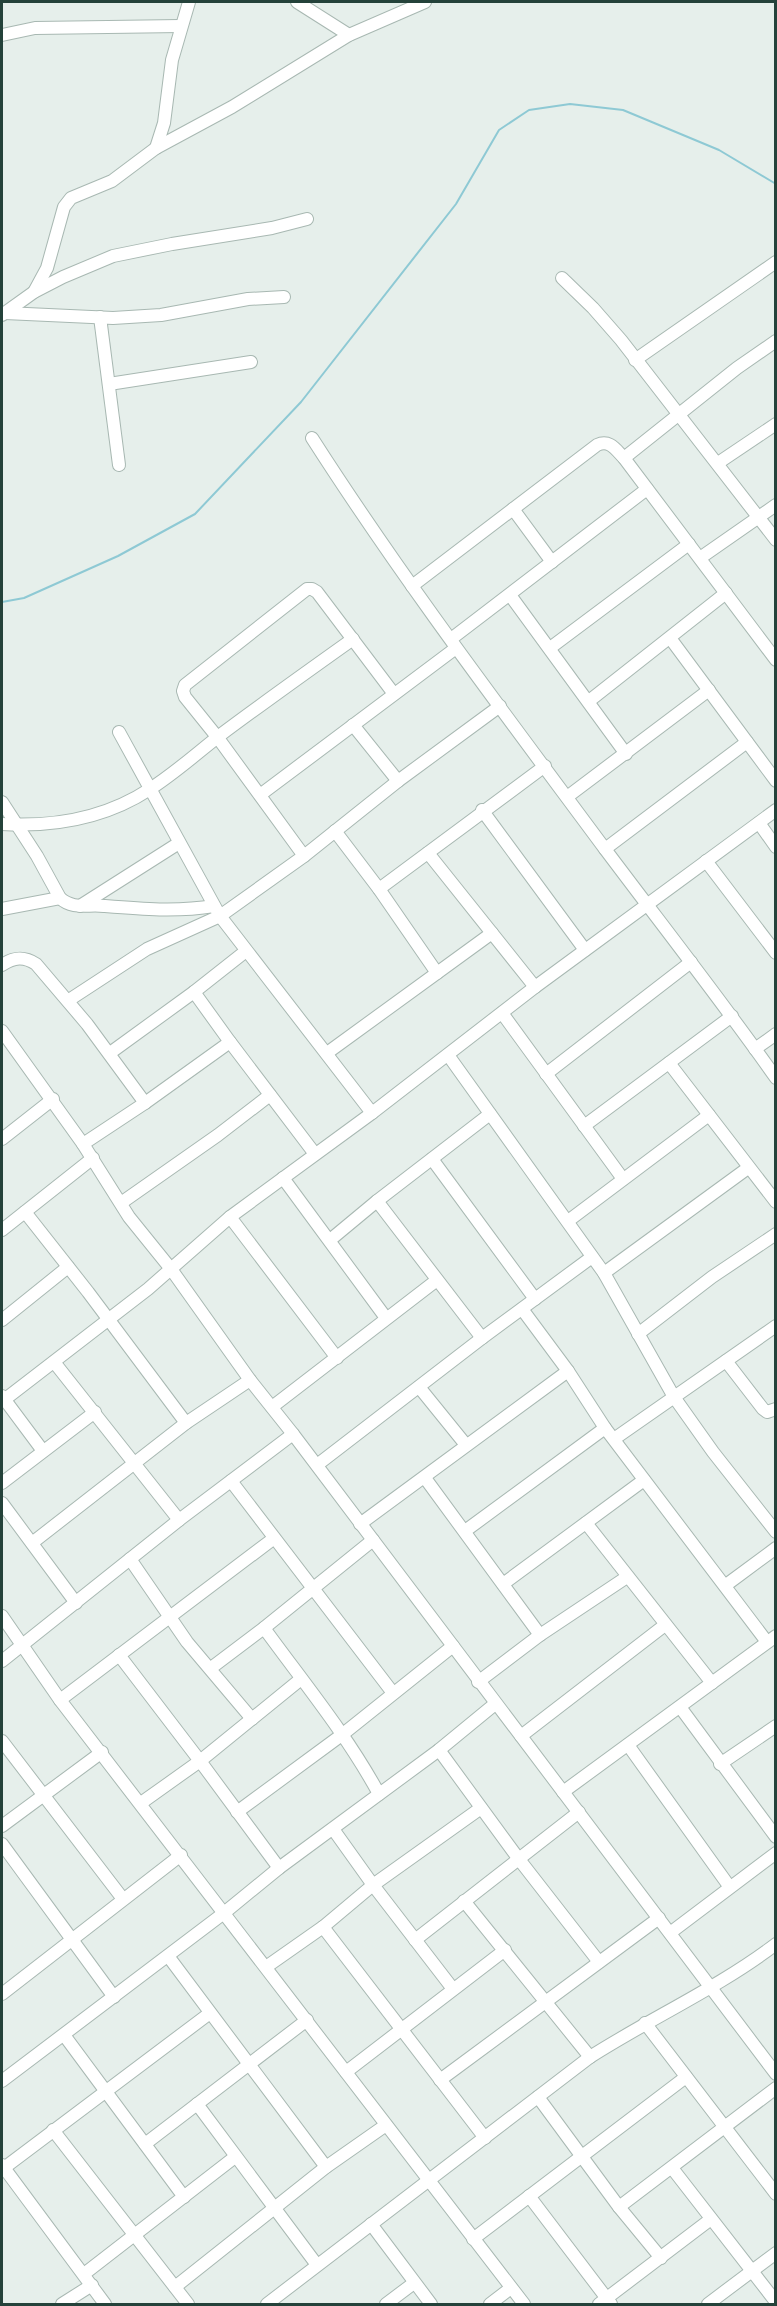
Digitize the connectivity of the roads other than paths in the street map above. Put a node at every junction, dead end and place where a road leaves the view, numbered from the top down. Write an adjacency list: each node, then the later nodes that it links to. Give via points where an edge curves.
1 (189, 2): 4 (street)
2 (297, 2): 6 (street)
3 (425, 2): 6 (street)
4 (181, 26): 5 (street, via 35,28); 7 (street)
5 (2, 35)
6 (350, 35): 7 (street)
7 (156, 148): 11 (street, via 112,181 67,201 47,268)
8 (307, 219): 11 (street, via 113,256)
9 (776, 262): 16 (street)
10 (562, 278): 16 (street)
11 (34, 292): 13 (street)
12 (284, 297): 14 (street, via 248,299 161,315)
13 (3, 314): 14 (street)
14 (100, 317): 18 (street)
15 (776, 341): 19 (street)
16 (636, 360): 19 (street)
17 (250, 362): 18 (street)
18 (108, 384): 24 (street)
19 (680, 414): 22 (street); 23 (street)
20 (776, 424): 23 (street)
21 (312, 438): 33 (street)
22 (624, 458): 25 (street); 27 (street, via 612,445 602,442)
23 (718, 463): 28 (street)
24 (119, 465)
25 (647, 489): 30 (street); 32 (street)
26 (776, 506): 28 (street)
27 (513, 509): 32 (street); 33 (street)
28 (758, 518): 29 (street); 31 (street)
29 (776, 540)
30 (689, 544): 31 (street); 39 (street)
31 (700, 558): 34 (street)
32 (552, 562): 35 (street)
33 (412, 586): 38 (street)
34 (726, 593): 36 (street); 40 (street)
35 (510, 595): 38 (street); 39 (street)
36 (670, 638): 41 (street); 43 (street)
37 (353, 639): 42 (street); 47 (street); 47 (street, via 317,592 307,589 185,685 185,697)
38 (454, 644): 42 (street); 44 (street)
39 (550, 648): 43 (street)
40 (776, 660)
41 (709, 690): 48 (street); 49 (street)
42 (394, 694): 45 (street)
43 (589, 701): 49 (street)
44 (500, 706): 50 (street); 52 (street)
45 (353, 725): 52 (street); 54 (street)
46 (119, 732): 53 (street)
47 (218, 738): 53 (street); 54 (street)
48 (747, 742): 51 (street); 65 (street)
49 (626, 753): 55 (street)
50 (544, 766): 55 (street); 57 (street)
51 (776, 781)
52 (398, 782): 62 (street)
53 (149, 790): 61 (street, via 105,811 45,824); 63 (street)
54 (260, 795): 67 (street)
55 (567, 797): 65 (street)
56 (2, 802): 61 (street)
57 (483, 810): 66 (street); 76 (street)
58 (776, 810): 59 (street)
59 (759, 823): 64 (street); 68 (street)
60 (2, 824): 61 (street)
61 (18, 825): 70 (street)
62 (334, 831): 67 (street); 69 (street)
63 (179, 843): 72 (street); 74 (street)
64 (776, 847)
65 (605, 849): 71 (street)
66 (428, 853): 69 (street); 75 (street)
67 (304, 856): 74 (street)
68 (706, 861): 71 (street); 78 (street)
69 (379, 889): 81 (street)
70 (60, 898): 72 (street); 73 (street)
71 (647, 905): 76 (street); 79 (street)
72 (78, 906): 74 (street)
73 (2, 909)
74 (217, 911): 77 (street); 84 (street, via 147,949)
75 (492, 933): 81 (street); 82 (street)
76 (585, 950): 82 (street)
77 (246, 951): 83 (street); 92 (street)
78 (776, 953)
79 (691, 962): 86 (street); 95 (street)
80 (2, 965): 84 (street, via 27,958)
81 (437, 973): 92 (street)
82 (535, 987): 85 (street)
83 (194, 992): 89 (street); 91 (street)
84 (69, 1000): 91 (street)
85 (502, 1013): 93 (street); 95 (street)
86 (732, 1016): 90 (street); 94 (street)
87 (2, 1031): 98 (street)
88 (776, 1034): 90 (street)
89 (230, 1042): 97 (street); 99 (street)
90 (755, 1049): 96 (street)
91 (110, 1053): 99 (street)
92 (327, 1053): 100 (street)
93 (448, 1055): 100 (street); 101 (street)
94 (669, 1063): 102 (street); 103 (street)
95 (546, 1074): 103 (street)
96 (776, 1078)
97 (270, 1095): 106 (street); 114 (street)
98 (53, 1099): 104 (street); 105 (street)
99 (145, 1103): 105 (street)
100 (372, 1113): 106 (street)
101 (490, 1114): 108 (street); 117 (street)
102 (709, 1115): 109 (street); 111 (street)
103 (584, 1126): 111 (street)
104 (2, 1139)
105 (83, 1144): 107 (street)
106 (315, 1154): 110 (street)
107 (93, 1158): 114 (street); 115 (street)
108 (432, 1159): 112 (street); 126 (street)
109 (748, 1168): 113 (street); 124 (street)
110 (283, 1178): 116 (street); 120 (street)
111 (623, 1179): 117 (street)
112 (378, 1201): 120 (street); 125 (street)
113 (776, 1202)
114 (121, 1203): 123 (street)
115 (25, 1212): 118 (street); 122 (street)
116 (230, 1217): 123 (street); 134 (street)
117 (567, 1221): 121 (street)
118 (2, 1230)
119 (776, 1234): 132 (street)
120 (330, 1240): 128 (street)
121 (592, 1257): 124 (street); 126 (street)
122 (68, 1266): 129 (street); 130 (street)
123 (171, 1269): 129 (street); 138 (street)
124 (604, 1274): 132 (street)
125 (437, 1280): 128 (street); 133 (street)
126 (535, 1299): 127 (street)
127 (522, 1309): 133 (street); 137 (street)
128 (386, 1318): 134 (street)
129 (107, 1319): 136 (street); 145 (street)
130 (2, 1320)
131 (776, 1326): 135 (street)
132 (638, 1334): 140 (street)
133 (482, 1338): 139 (street)
134 (337, 1358): 142 (street)
135 (726, 1361): 140 (street); 143 (street, via 763,1409)
136 (54, 1362): 141 (street); 144 (street)
137 (568, 1371): 146 (street); 149 (street)
138 (250, 1380): 142 (street); 145 (street)
139 (419, 1387): 149 (street); 152 (street)
140 (675, 1396): 148 (street); 162 (street)
141 (3, 1398): 150 (street)
142 (272, 1407): 147 (street)
143 (776, 1409)
144 (95, 1412): 150 (street); 151 (street)
145 (186, 1423): 151 (street)
146 (605, 1428): 148 (street); 161 (street)
147 (293, 1434): 152 (street); 155 (street)
148 (614, 1439): 154 (street)
149 (466, 1445): 153 (street)
150 (43, 1451): 156 (street)
151 (136, 1464): 158 (street); 165 (street)
152 (316, 1466): 160 (street)
153 (425, 1478): 160 (street); 161 (street)
154 (644, 1480): 159 (street); 170 (street)
155 (231, 1481): 158 (street); 163 (street)
156 (2, 1483)
157 (2, 1503): 165 (street)
158 (179, 1520): 167 (street)
159 (586, 1523): 168 (street); 169 (street)
160 (360, 1524): 164 (street)
161 (465, 1531): 169 (street)
162 (776, 1532)
163 (273, 1539): 171 (street); 174 (street)
164 (373, 1540): 171 (street); 180 (street)
165 (32, 1543): 172 (street)
166 (776, 1548): 170 (street)
167 (130, 1559): 172 (street); 174 (street)
168 (627, 1577): 175 (street); 177 (street)
169 (503, 1584): 177 (street)
170 (726, 1585): 178 (street)
171 (312, 1588): 176 (street); 187 (street)
172 (76, 1603): 179 (street)
173 (2, 1616): 179 (street)
174 (170, 1618): 181 (street); 183 (street)
175 (666, 1625): 186 (street); 194 (street)
176 (264, 1628): 183 (street); 184 (street)
177 (540, 1635): 185 (street)
178 (771, 1639): 186 (street)
179 (21, 1646): 182 (street); 188 (street)
180 (453, 1646): 185 (street); 187 (street)
181 (119, 1655): 188 (street); 199 (street)
182 (2, 1661)
183 (211, 1668): 191 (street)
184 (301, 1678): 191 (street); 193 (street)
185 (478, 1682): 189 (street)
186 (712, 1683): 190 (street)
187 (393, 1693): 193 (street)
188 (60, 1700): 198 (street)
189 (495, 1704): 194 (street); 197 (street)
190 (680, 1707): 196 (street); 200 (street)
191 (252, 1719): 199 (street)
192 (775, 1728): 200 (street)
193 (343, 1734): 202 (street); 206 (street)
194 (521, 1736): 201 (street)
195 (2, 1741): 203 (street)
196 (628, 1745): 201 (street); 217 (street)
197 (439, 1750): 202 (street); 205 (street)
198 (102, 1752): 203 (street); 204 (street)
199 (200, 1761): 204 (street); 206 (street)
200 (720, 1764): 210 (street)
201 (563, 1792): 207 (street)
202 (379, 1794): 209 (street)
203 (44, 1797): 208 (street); 218 (street)
204 (141, 1803): 213 (street)
205 (481, 1808): 214 (street); 216 (street)
206 (237, 1812): 215 (street)
207 (579, 1812): 214 (street); 221 (street)
208 (2, 1826)
209 (333, 1829): 215 (street); 216 (street)
210 (776, 1837)
211 (2, 1844): 224 (street)
212 (776, 1852): 217 (street)
213 (181, 1855): 218 (street); 220 (street)
214 (518, 1858): 219 (street); 229 (street)
215 (279, 1868): 220 (street)
216 (373, 1885): 222 (street); 225 (street)
217 (729, 1886): 223 (street)
218 (123, 1899): 224 (street)
219 (464, 1901): 225 (street); 227 (street)
220 (224, 1913): 228 (street); 230 (street)
221 (659, 1918): 223 (street); 229 (street)
222 (323, 1927): 230 (street); 239 (street)
223 (670, 1933): 231 (street)
224 (71, 1939): 233 (street); 234 (street)
225 (415, 1940): 232 (street)
226 (775, 1946): 231 (street)
227 (505, 1950): 232 (street); 235 (street)
228 (168, 1956): 234 (street); 236 (street)
229 (599, 1962): 235 (street)
230 (266, 1967): 237 (street)
231 (711, 1987): 238 (street); 244 (street)
232 (453, 1989): 239 (street)
233 (2, 1994)
234 (114, 1997): 240 (street)
235 (548, 2002): 241 (street); 246 (street)
236 (210, 2013): 242 (street); 249 (street)
237 (307, 2020): 242 (street); 243 (street)
238 (645, 2023): 241 (street); 245 (street)
239 (402, 2030): 243 (street); 246 (street)
240 (64, 2035): 247 (street); 249 (street)
241 (590, 2057): 250 (street)
242 (250, 2064): 251 (street); 260 (street)
243 (346, 2072): 252 (street)
244 (776, 2074)
245 (686, 2077): 253 (street); 257 (street)
246 (440, 2080): 255 (street)
247 (2, 2081)
248 (776, 2088): 253 (street)
249 (106, 2091): 254 (street); 256 (street)
250 (538, 2097): 255 (street); 257 (street)
251 (197, 2104): 256 (street); 258 (street)
252 (387, 2125): 260 (street); 262 (street)
253 (725, 2128): 261 (street); 263 (street)
254 (53, 2130): 259 (street); 270 (street)
255 (485, 2138): 262 (street)
256 (145, 2144): 265 (street)
257 (580, 2156): 264 (street); 267 (street)
258 (236, 2157): 265 (street); 266 (street)
259 (3, 2167): 276 (street)
260 (326, 2167): 266 (street)
261 (672, 2168): 267 (street); 268 (street)
262 (429, 2180): 269 (street); 271 (street)
263 (776, 2194)
264 (529, 2196): 271 (street); 280 (street)
265 (184, 2197): 270 (street)
266 (274, 2207): 274 (street); 278 (street)
267 (619, 2207): 273 (street)
268 (711, 2219): 273 (street); 275 (street)
269 (371, 2224): 274 (street); 277 (street)
270 (135, 2234): 276 (street); 278 (street)
271 (473, 2239): 279 (street)
272 (776, 2253): 275 (street)
273 (661, 2258): 280 (street)
274 (317, 2265): 285 (street)
275 (751, 2271): 281 (street); 290 (street)
276 (88, 2279): 282 (street); 283 (street)
277 (414, 2283): 286 (street); 287 (street)
278 (175, 2287): 284 (street)
279 (511, 2288): 288 (street); 289 (street)
280 (606, 2302)
281 (776, 2302)
282 (62, 2304)
283 (105, 2304)
284 (188, 2304)
285 (268, 2304)
286 (386, 2304)
287 (431, 2304)
288 (490, 2304)
289 (524, 2304)
290 (708, 2304)

